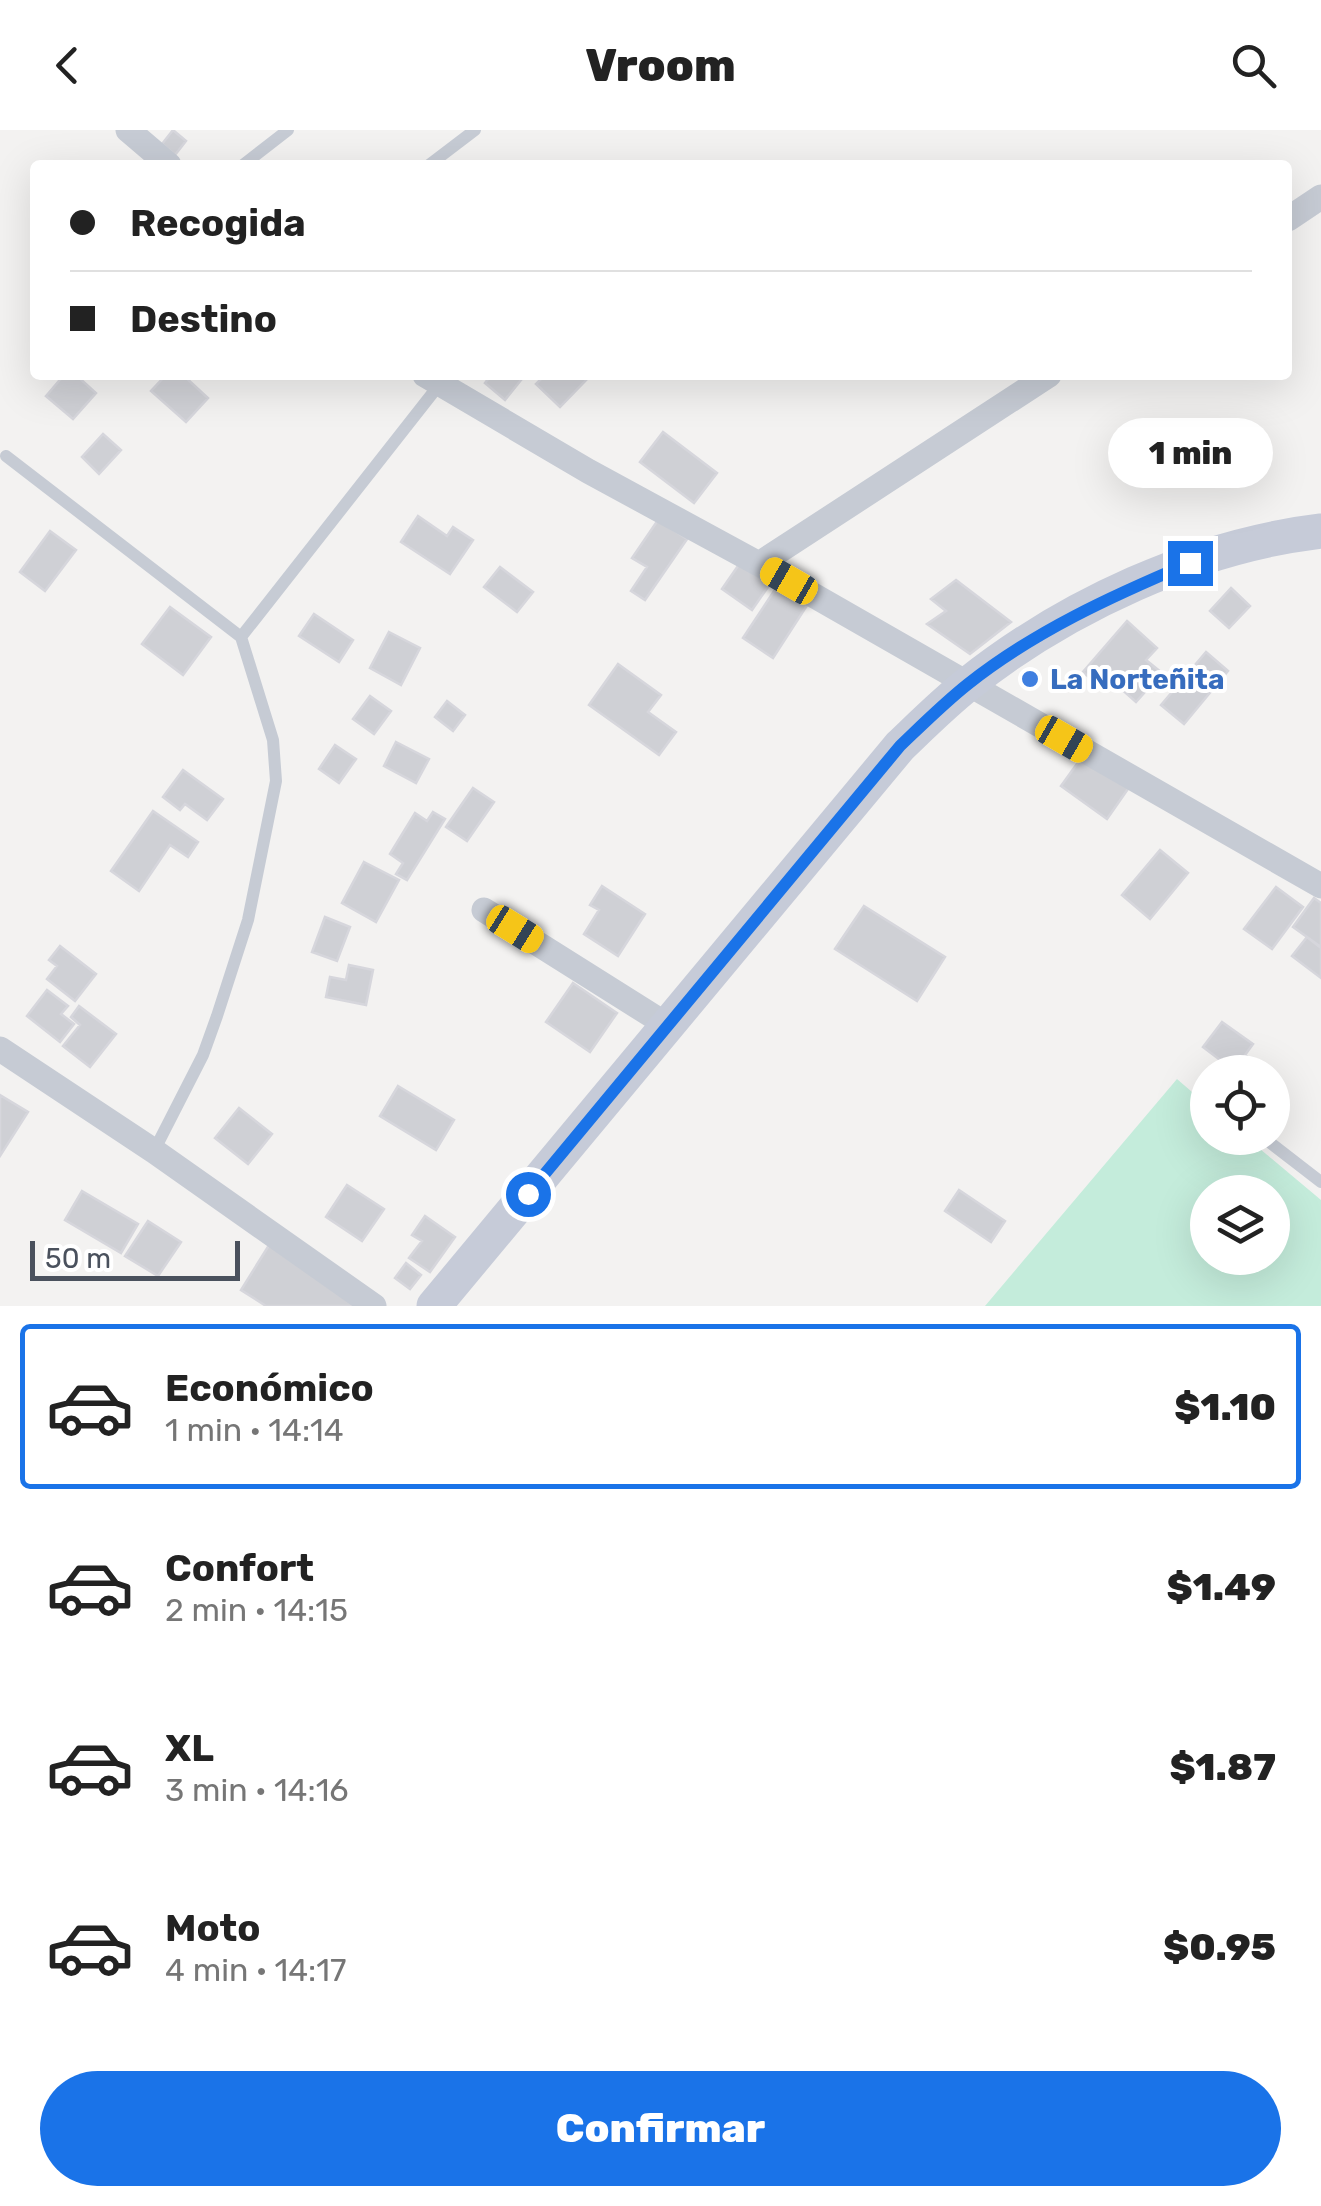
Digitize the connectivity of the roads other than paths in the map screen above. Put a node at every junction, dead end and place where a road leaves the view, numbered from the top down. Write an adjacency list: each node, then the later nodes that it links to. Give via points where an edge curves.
1 (128, 130): 4 (street)
2 (288, 130): 5 (lane)
3 (475, 130): 6 (lane)
4 (162, 160)
5 (249, 160)
6 (435, 160)
7 (1321, 197): 8 (street)
8 (1292, 216)
9 (432, 380): 13 (street); 14 (lane)
10 (1041, 380): 13 (street)
11 (6, 456): 14 (lane)
12 (1321, 531): 15 (street, via 1190,563 1108,598)
13 (759, 564): 15 (street)
14 (240, 636): 20 (lane, via 273,740 276,781 248,920 217,1016)
15 (968, 684): 16 (street); 18 (street, via 900,746)
16 (1321, 886)
17 (484, 910): 18 (street)
18 (668, 1025): 24 (street)
19 (0, 1049): 20 (street)
20 (154, 1151): 23 (street)
21 (1286, 1155): 22 (lane)
22 (1321, 1182)
23 (374, 1306)
24 (434, 1306)

